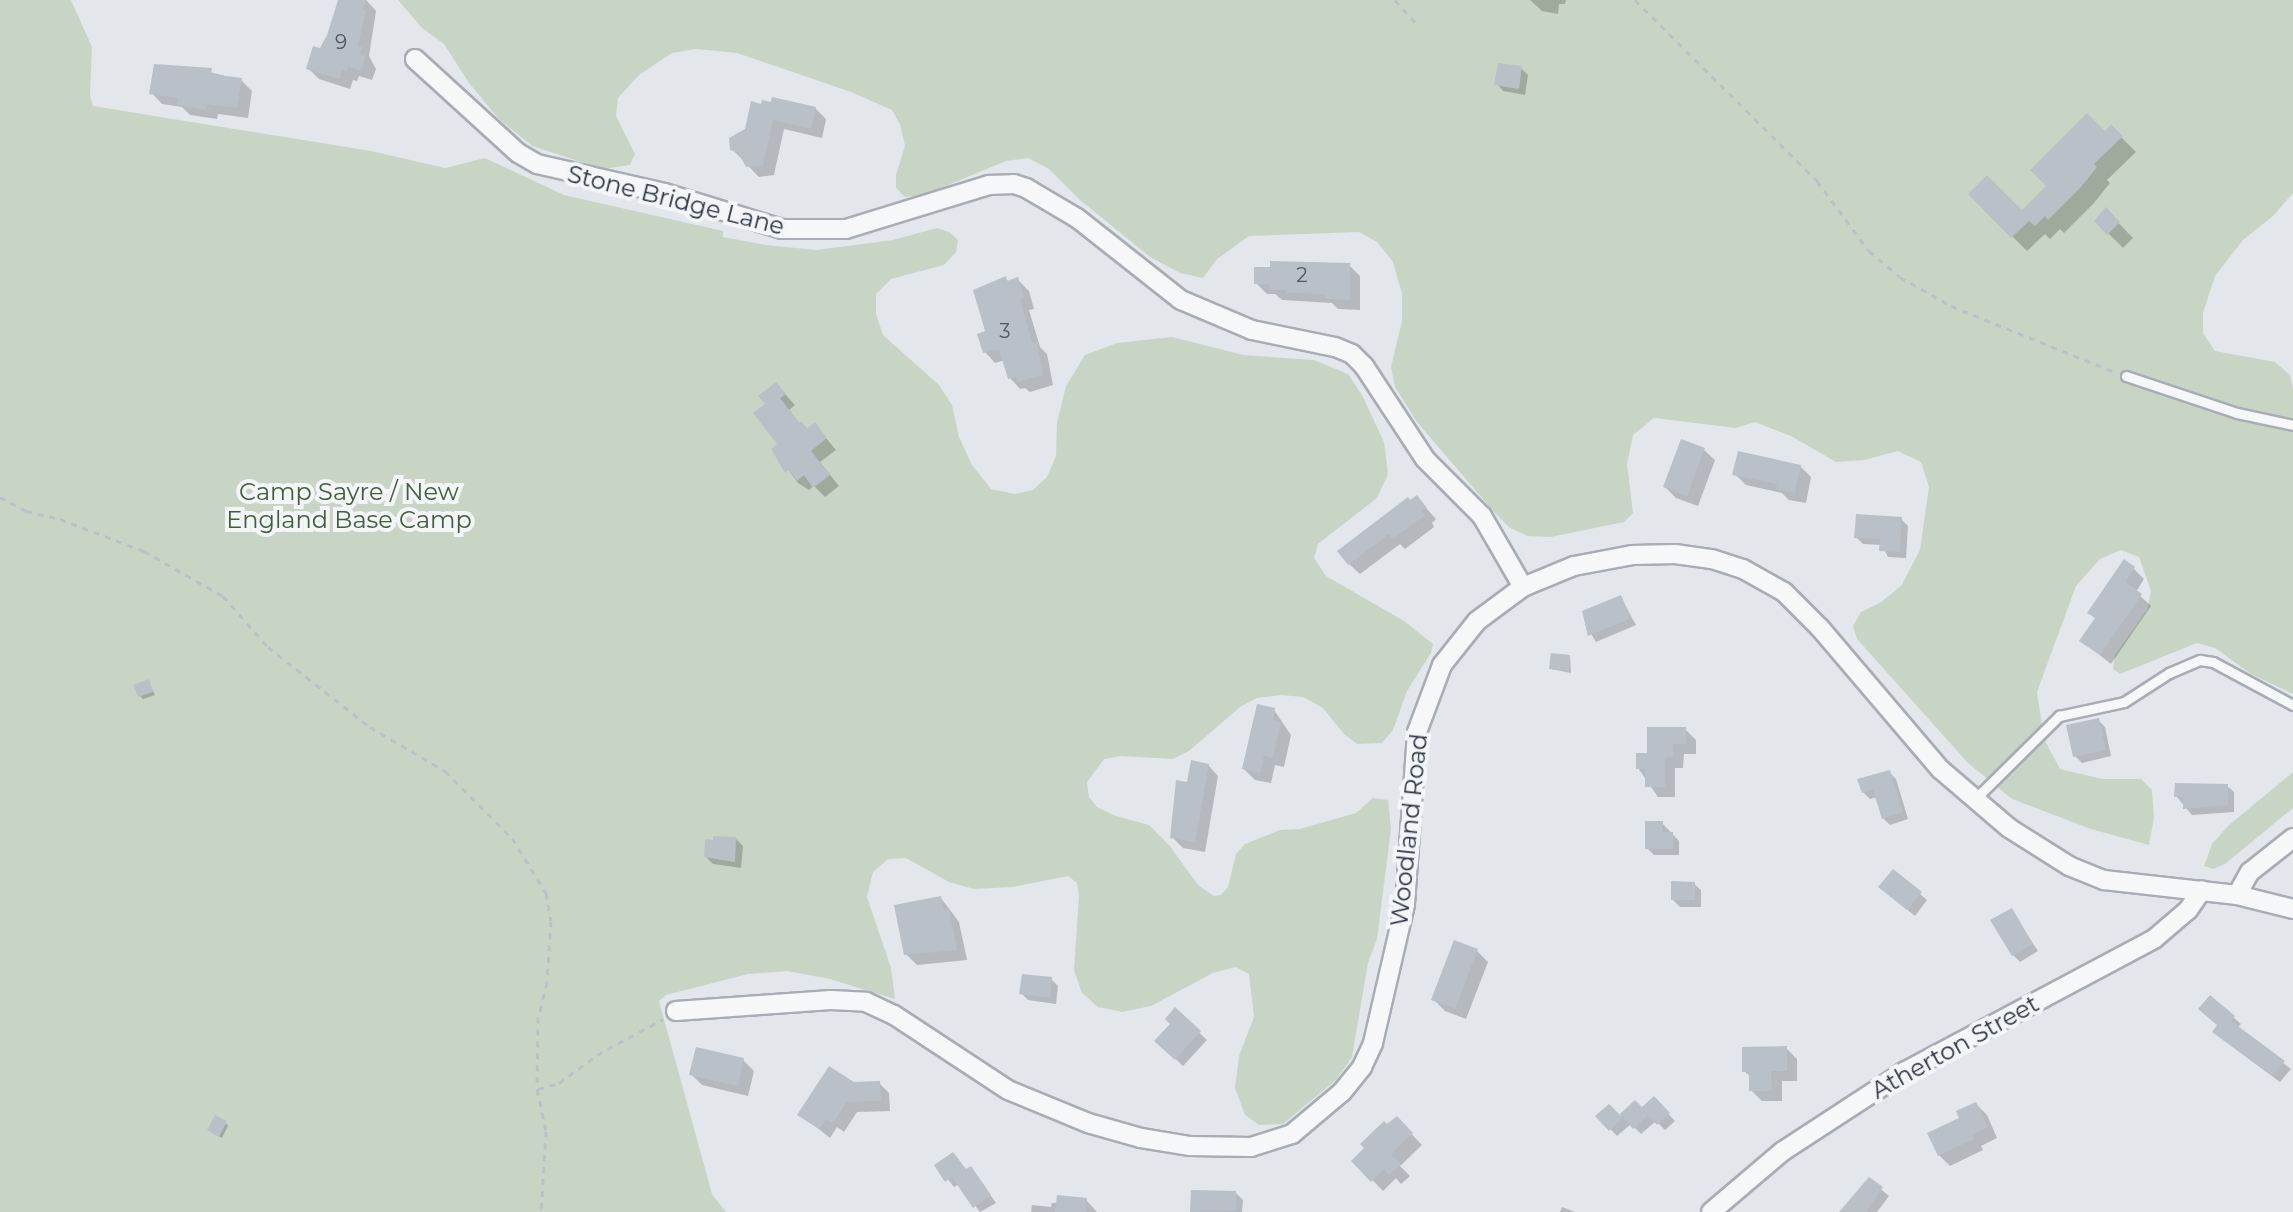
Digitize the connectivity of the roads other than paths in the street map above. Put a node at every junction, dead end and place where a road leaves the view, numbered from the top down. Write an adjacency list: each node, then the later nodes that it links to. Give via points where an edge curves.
1 (415, 59): 4 (street, Stone Bridge Lane, via 537,164 657,190 774,227 846,229 989,185 1026,188 1077,218 1181,300 1252,330 1352,354 1425,459 1482,516)
2 (2126, 376): 3 (lane, via 2237,413)
3 (2293, 425)
4 (1523, 587): 6 (street, Woodland Road, via 1574,566 1632,555 1693,555 1758,576 1808,614 1911,739); 11 (street, Woodland Road, via 1464,635 1433,682 1415,749 1405,904 1373,1043 1342,1092 1292,1134 1251,1147 1190,1146 1088,1123 1008,1090 866,1002)
5 (2293, 705): 6 (lane, via 2200,660 2124,702 2059,716)
6 (1974, 800): 8 (street, Woodland Road, via 2039,848 2087,874)
7 (2293, 838): 9 (street, via 2250,872)
8 (2202, 890): 9 (street, Woodland Road); 12 (street, Atherton Street, via 2154,939 1904,1072 1774,1158)
9 (2237, 895): 10 (street, Woodland Road)
10 (2293, 909)
11 (676, 1011)
12 (1711, 1212)

